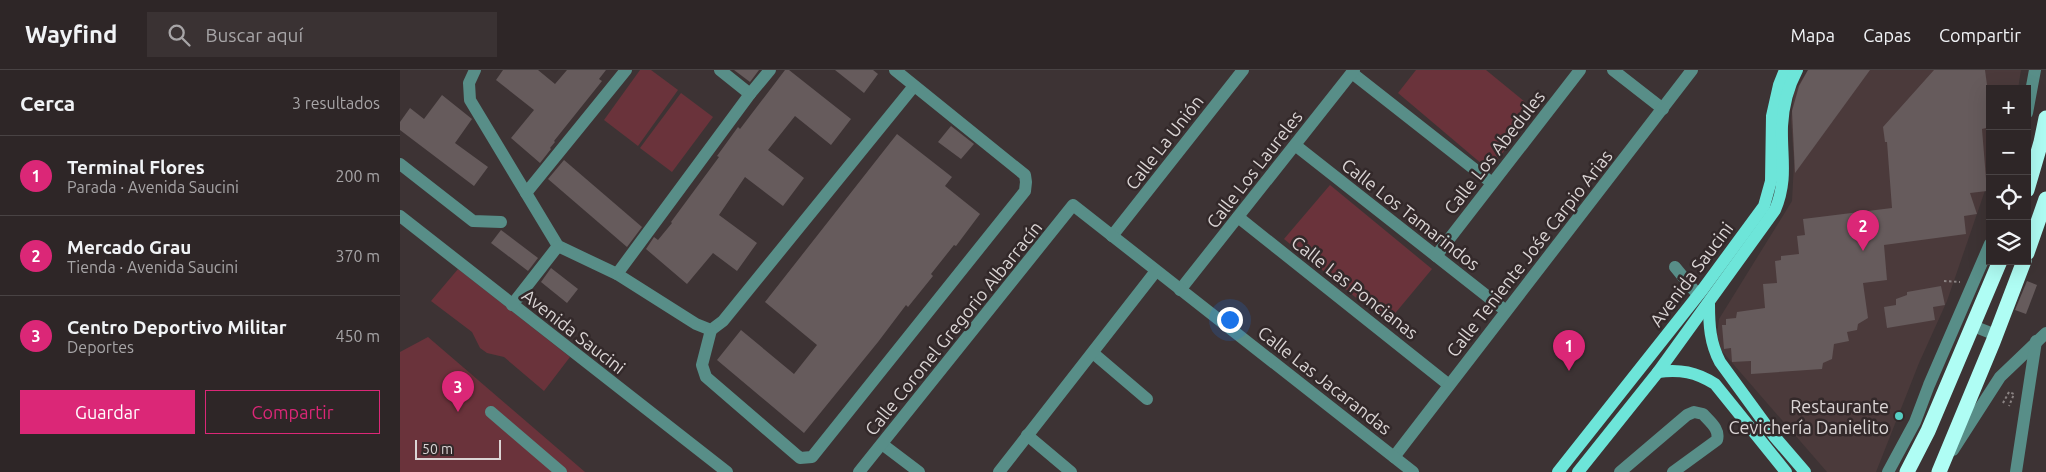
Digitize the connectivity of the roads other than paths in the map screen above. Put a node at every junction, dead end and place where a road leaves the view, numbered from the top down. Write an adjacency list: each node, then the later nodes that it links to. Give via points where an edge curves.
1 (474, 70): 23 (street, via 469,83 470,100)
2 (626, 70): 23 (street)
3 (720, 70): 16 (street)
4 (770, 70): 16 (street)
5 (895, 70): 14 (street)
6 (1243, 70): 29 (street, Calle La Unión)
7 (1580, 70): 22 (street, Calle Los Abedules)
8 (1613, 70): 17 (street)
9 (1692, 70): 17 (street, Calle Teniente Jośe Carpio Arias)
10 (1784, 70): 40 (main road, Avenida Saucini, via 1772,116 1771,181 1767,198 1759,214)
11 (1797, 70): 42 (main road, Avenida Saucini, via 1784,111 1784,178 1780,200)
12 (2035, 70): 15 (street)
13 (1353, 72): 19 (street, Calle Los Laureles); 22 (street)
14 (914, 86): 45 (street, via 723,321); 45 (street, via 1025,175 1025,191 812,457 800,458 706,376 702,365)
15 (2031, 92)
16 (750, 94): 38 (street)
17 (1663, 109): 43 (street, Calle Teniente Jośe Carpio Arias)
18 (2046, 118): 21 (highway)
19 (1295, 145): 27 (street, Calle Los Laureles); 33 (street, Calle Los Tamarindos)
20 (400, 164): 28 (street, via 473,221)
21 (2031, 177)
22 (1492, 183): 33 (street, Calle Los Abedules)
23 (526, 194): 31 (street)
24 (1073, 205): 29 (street, Calle Las Jacarandas); 54 (street, Calle Coronel Gregorio Albarracín)
25 (2045, 207): 30 (highway)
26 (400, 216): 41 (street, Avenida Saucini)
27 (1238, 217): 39 (street, Calle Los Laureles); 50 (street, Calle Las Poncianas)
28 (501, 222)
29 (1112, 236): 37 (street, Calle Las Jacarandas)
30 (2031, 242)
31 (558, 246): 38 (street); 41 (street)
32 (1986, 253): 69 (street, via 1915,422)
33 (1436, 256): 43 (street, Calle Los Tamarindos)
34 (1998, 265): 44 (highway)
35 (2022, 265): 46 (highway)
36 (1675, 267): 40 (street)
37 (1156, 271): 39 (street, Calle Las Jacarandas); 48 (street)
38 (617, 274): 45 (street, via 696,324)
39 (1180, 290): 55 (street, Calle Las Jacarandas)
40 (1698, 295): 42 (main road); 56 (main road, Avenida Saucini)
41 (512, 304): 58 (street, Avenida Saucini)
42 (1709, 304): 49 (main road, Avenida Saucini); 68 (main road, via 1710,332 1720,362 1774,436)
43 (1506, 311): 50 (street, Calle Teniente Jośe Carpio Arias)
44 (1973, 326): 46 (street); 70 (highway)
45 (711, 330)
46 (1996, 335): 71 (highway)
47 (2041, 337): 71 (street, via 2000,377); 72 (street)
48 (1093, 353): 51 (street); 53 (street)
49 (1658, 372): 64 (main road, Avenida Saucini); 67 (main road, via 1687,371 1702,375 1715,384)
50 (1449, 385): 55 (street, Calle Teniente Jośe Carpio Arias)
51 (1147, 399)
52 (491, 412): 57 (street)
53 (1027, 435): 61 (street); 62 (street)
54 (882, 444): 59 (street, Calle Coronel Gregorio Albarracín); 60 (street)
55 (1394, 457): 63 (street, Calle Las Jacarandas)
56 (1562, 471)
57 (561, 472)
58 (727, 472)
59 (859, 472)
60 (919, 472)
61 (999, 472)
62 (1071, 472)
63 (1413, 472)
64 (1578, 472)
65 (1620, 472): 66 (street, via 1687,415 1694,412 1703,414 1716,429 1717,440)
66 (1673, 472)
67 (1786, 472)
68 (1805, 472)
69 (1888, 472)
70 (1908, 472)
71 (1939, 472)
72 (2016, 472)

